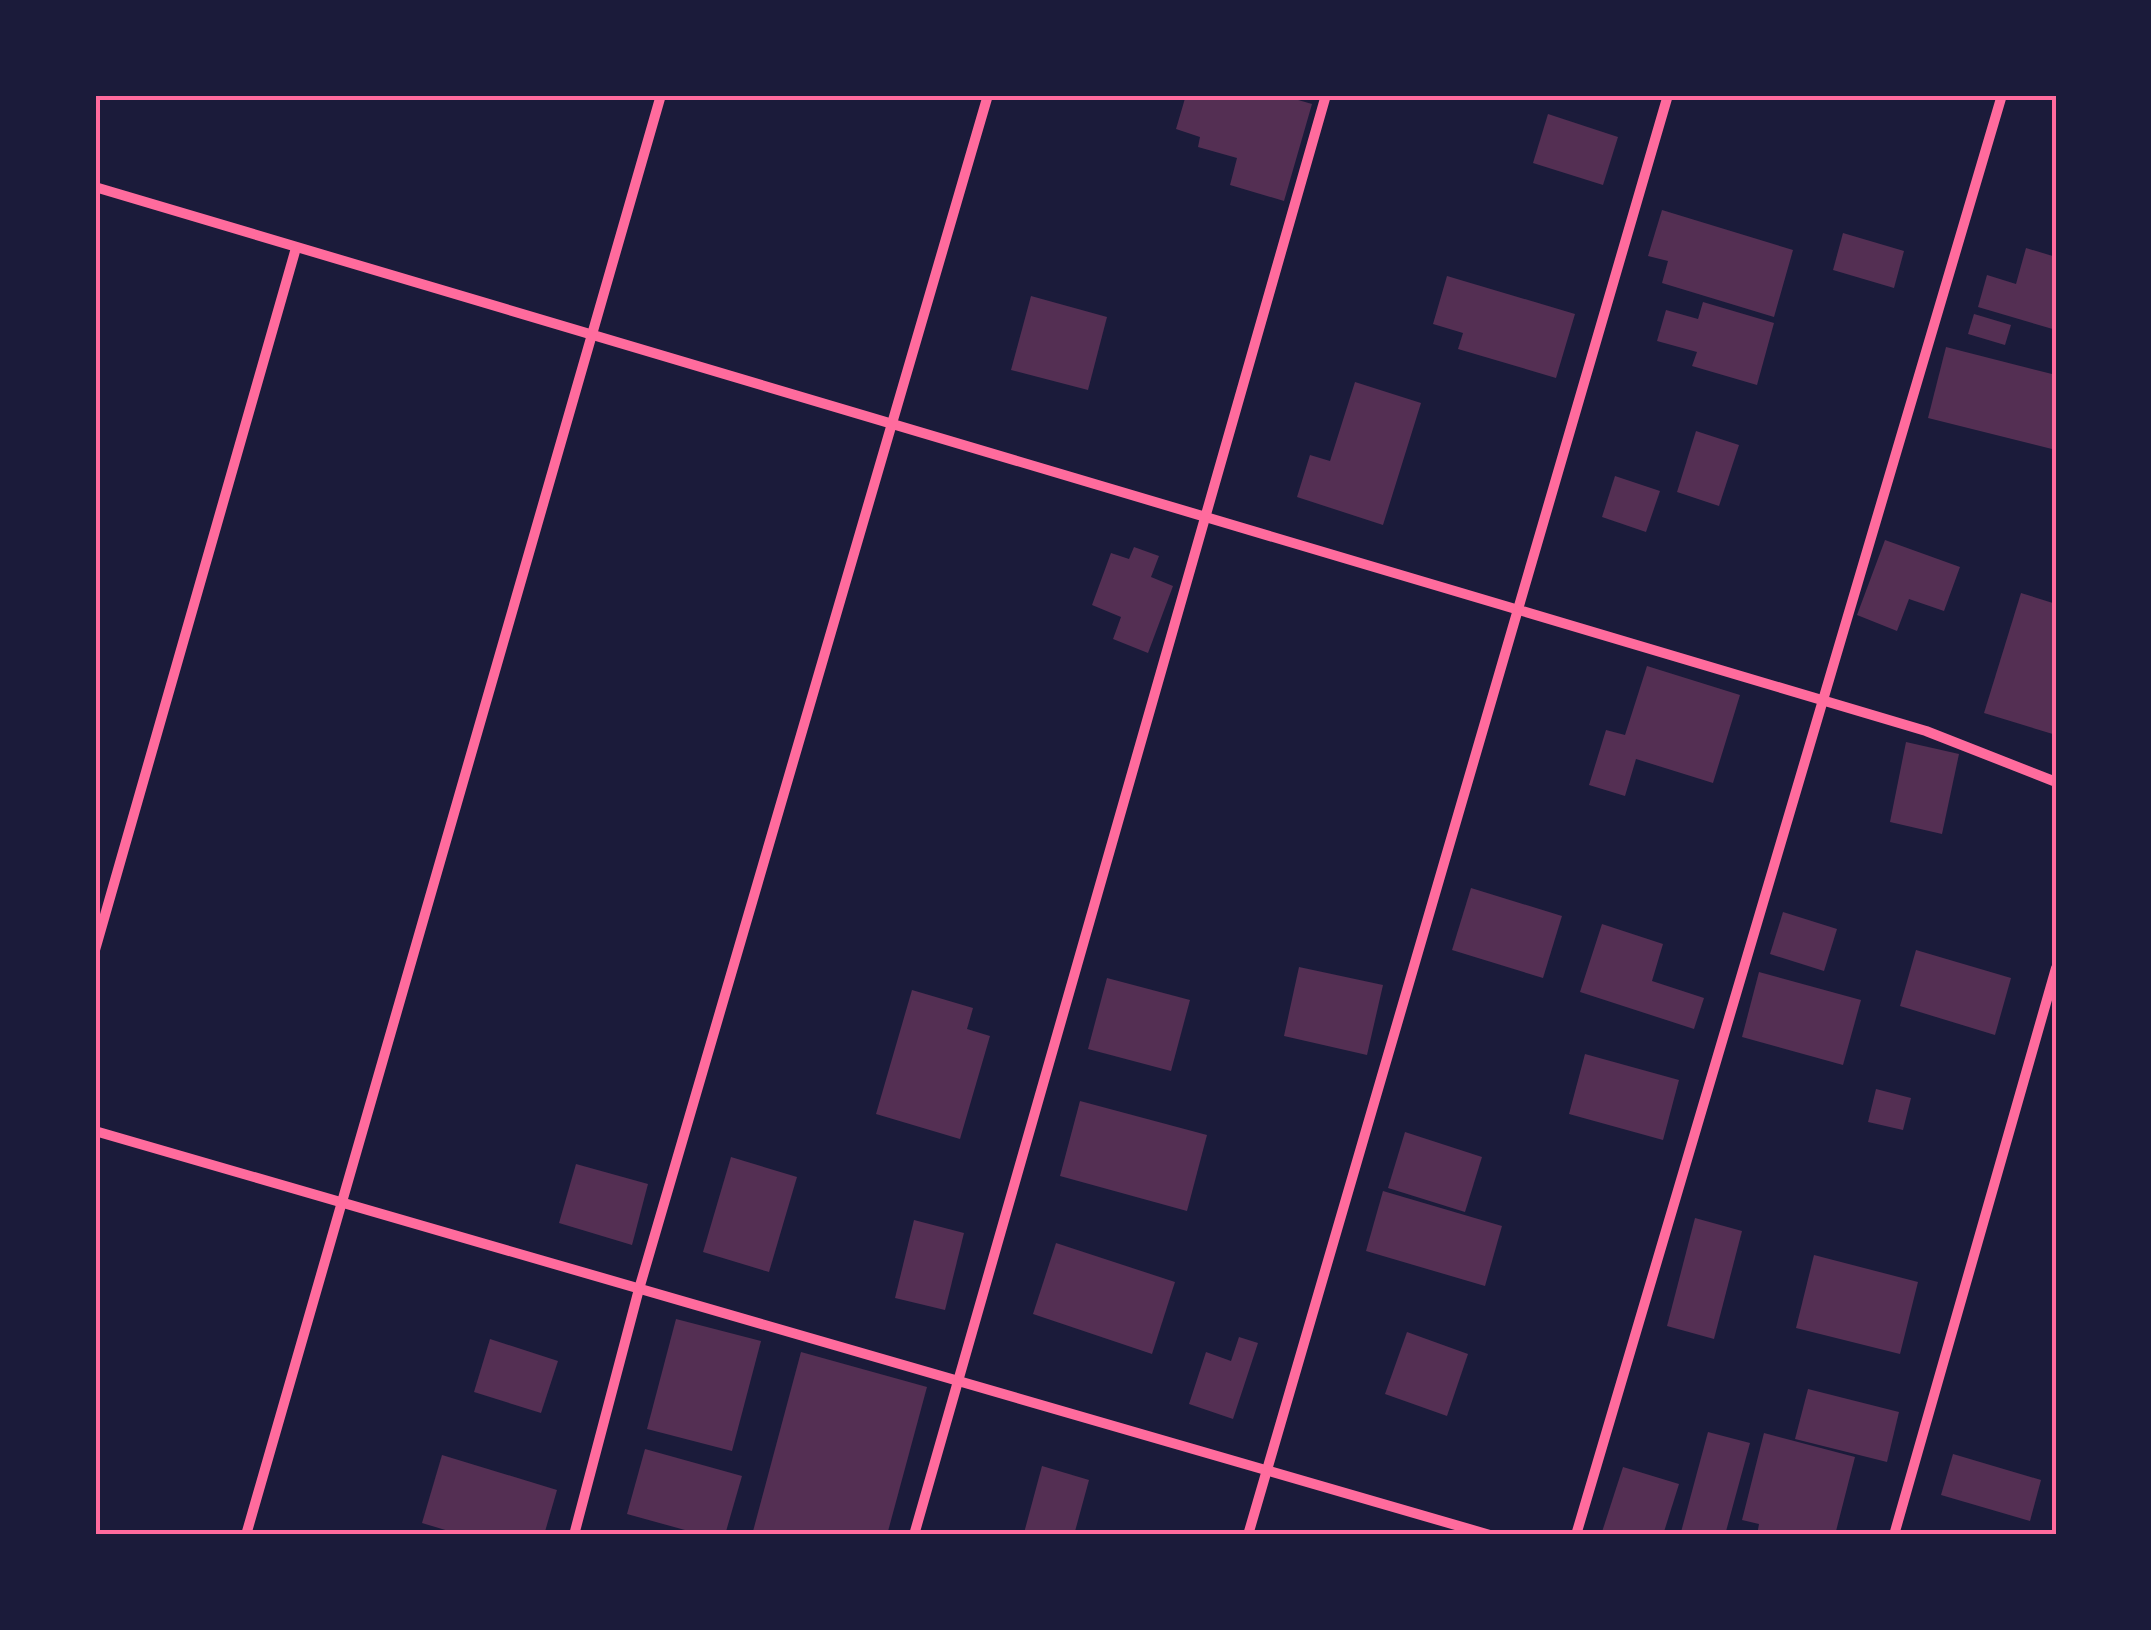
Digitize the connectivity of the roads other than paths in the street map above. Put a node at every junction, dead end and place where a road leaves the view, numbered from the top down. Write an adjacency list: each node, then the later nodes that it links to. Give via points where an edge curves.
1 (661, 95): 8 (street)
2 (988, 95): 9 (street)
3 (1326, 95): 10 (street)
4 (1668, 95): 11 (street)
5 (2002, 95): 12 (street)
6 (95, 188): 7 (street)
7 (296, 248): 8 (street); 14 (street)
8 (592, 336): 9 (street); 17 (street)
9 (892, 425): 10 (street); 18 (street)
10 (1205, 517): 11 (street); 19 (street)
11 (1519, 611): 12 (street); 20 (street)
12 (1823, 700): 13 (street); 26 (street)
13 (2056, 782)
14 (95, 950)
15 (2056, 968): 27 (street)
16 (95, 1131): 17 (street)
17 (342, 1202): 18 (street); 21 (street)
18 (639, 1288): 19 (street); 22 (street)
19 (958, 1381): 20 (street); 23 (street)
20 (1266, 1470): 24 (street); 25 (street)
21 (246, 1535)
22 (574, 1535)
23 (914, 1535)
24 (1248, 1535)
25 (1490, 1535)
26 (1576, 1535)
27 (1894, 1535)

